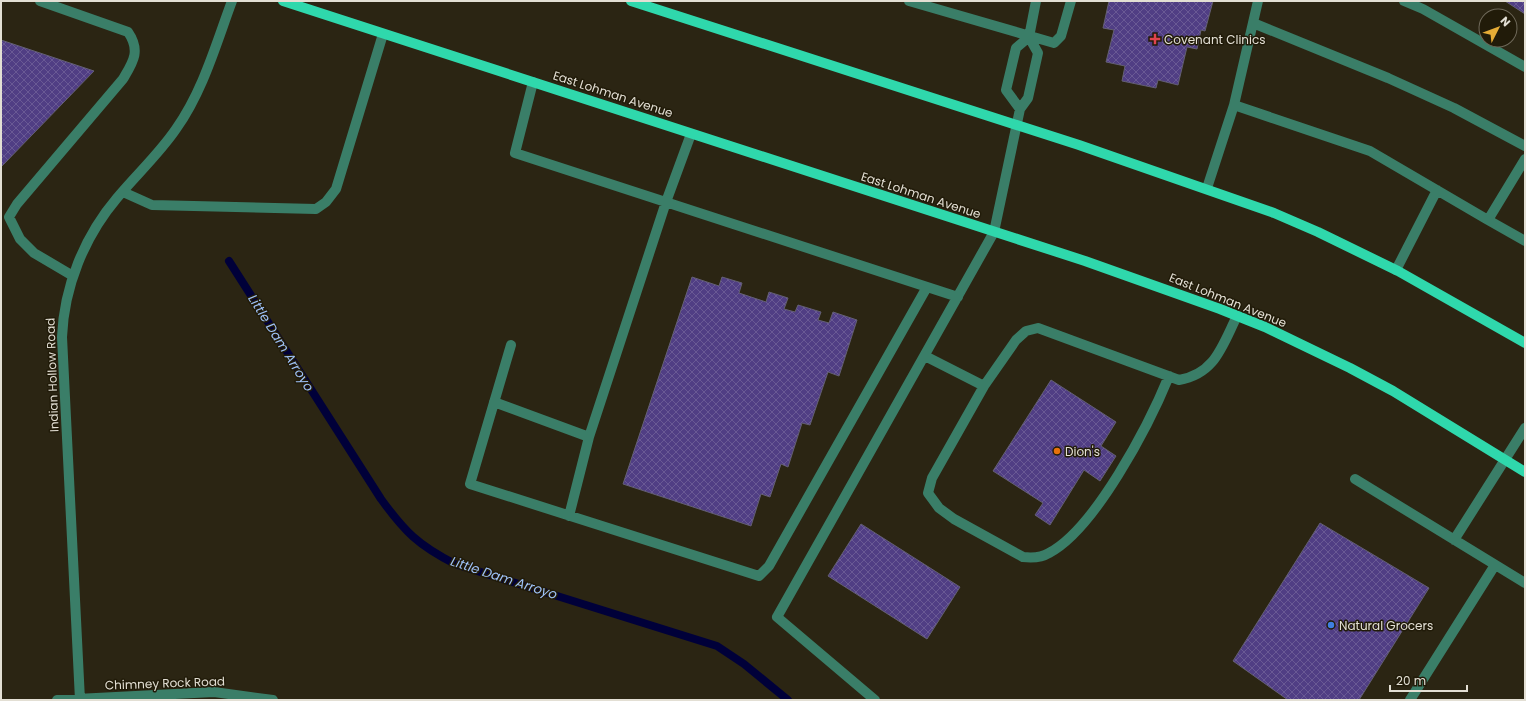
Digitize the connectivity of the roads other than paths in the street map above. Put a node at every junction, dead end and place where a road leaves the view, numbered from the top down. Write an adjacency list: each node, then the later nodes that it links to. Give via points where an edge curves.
1 (40, 1): 25 (street, via 128,32 134,41 135,59 124,80)
2 (232, 1): 23 (street, Indian Hollow Road, via 202,82 189,108 164,144)
3 (283, 1): 11 (main road, East Lohman Avenue)
4 (631, 1): 17 (main road)
5 (909, 1): 12 (street)
6 (1036, 1): 12 (street)
7 (1071, 1): 12 (street, via 1058,41 1054,43)
8 (1258, 1): 10 (street)
9 (1404, 1): 13 (street)
10 (1253, 23): 15 (street); 19 (street, via 1388,78 1454,108)
11 (383, 34): 14 (main road, East Lohman Avenue); 23 (street, via 336,189 326,202 316,209 152,205)
12 (1029, 36): 16 (street, via 1038,54 1028,98); 16 (street, via 1016,48 1006,90)
13 (1525, 66)
14 (533, 82): 18 (main road, East Lohman Avenue); 24 (street, via 515,153)
15 (1234, 105): 21 (street); 22 (street, via 1370,151)
16 (1020, 109): 17 (street)
17 (1017, 125): 21 (main road); 27 (street)
18 (691, 134): 24 (street); 27 (main road, East Lohman Avenue)
19 (1525, 146)
20 (1525, 159): 26 (street)
21 (1207, 188): 29 (main road, via 1318,232)
22 (1437, 190): 26 (street); 29 (street)
23 (123, 192): 30 (street, Indian Hollow Road, via 96,226)
24 (666, 202): 31 (street); 41 (street)
25 (5, 216): 30 (street, via 20,239 34,253)
26 (1488, 220): 28 (street)
27 (994, 232): 32 (street); 33 (main road, East Lohman Avenue, via 1175,292)
28 (1525, 242)
29 (1396, 270): 34 (main road)
30 (73, 276): 49 (street, Indian Hollow Road, via 64,305 62,337)
31 (927, 287): 32 (street); 45 (street, via 769,566 759,576)
32 (958, 297): 36 (street)
33 (1237, 316): 37 (street, via 1214,361 1206,370 1192,378 1179,380); 42 (main road, East Lohman Avenue, via 1350,368)
34 (1525, 343)
35 (511, 345): 39 (street)
36 (925, 356): 38 (street); 52 (street, via 777,617)
37 (1169, 376): 38 (street, via 1038,328 1026,331 1016,340); 38 (street, via 1157,405 1121,469 1087,521 1067,542 1048,554 1035,558 1023,557 954,519 939,508 928,493 932,478)
38 (984, 386)
39 (494, 402): 41 (street); 45 (street, via 470,484)
40 (1525, 428): 42 (street)
41 (589, 437): 45 (street)
42 (1505, 459): 43 (main road, East Lohman Avenue); 46 (street)
43 (1525, 472)
44 (1355, 479): 46 (street)
45 (569, 516)
46 (1454, 540): 47 (street)
47 (1495, 565): 48 (street); 53 (street)
48 (1525, 583)
49 (80, 699): 50 (street, Chimney Rock Road); 51 (street, Chimney Rock Road, via 214,692)
50 (57, 700)
51 (273, 700)
52 (874, 700)
53 (1410, 700)

